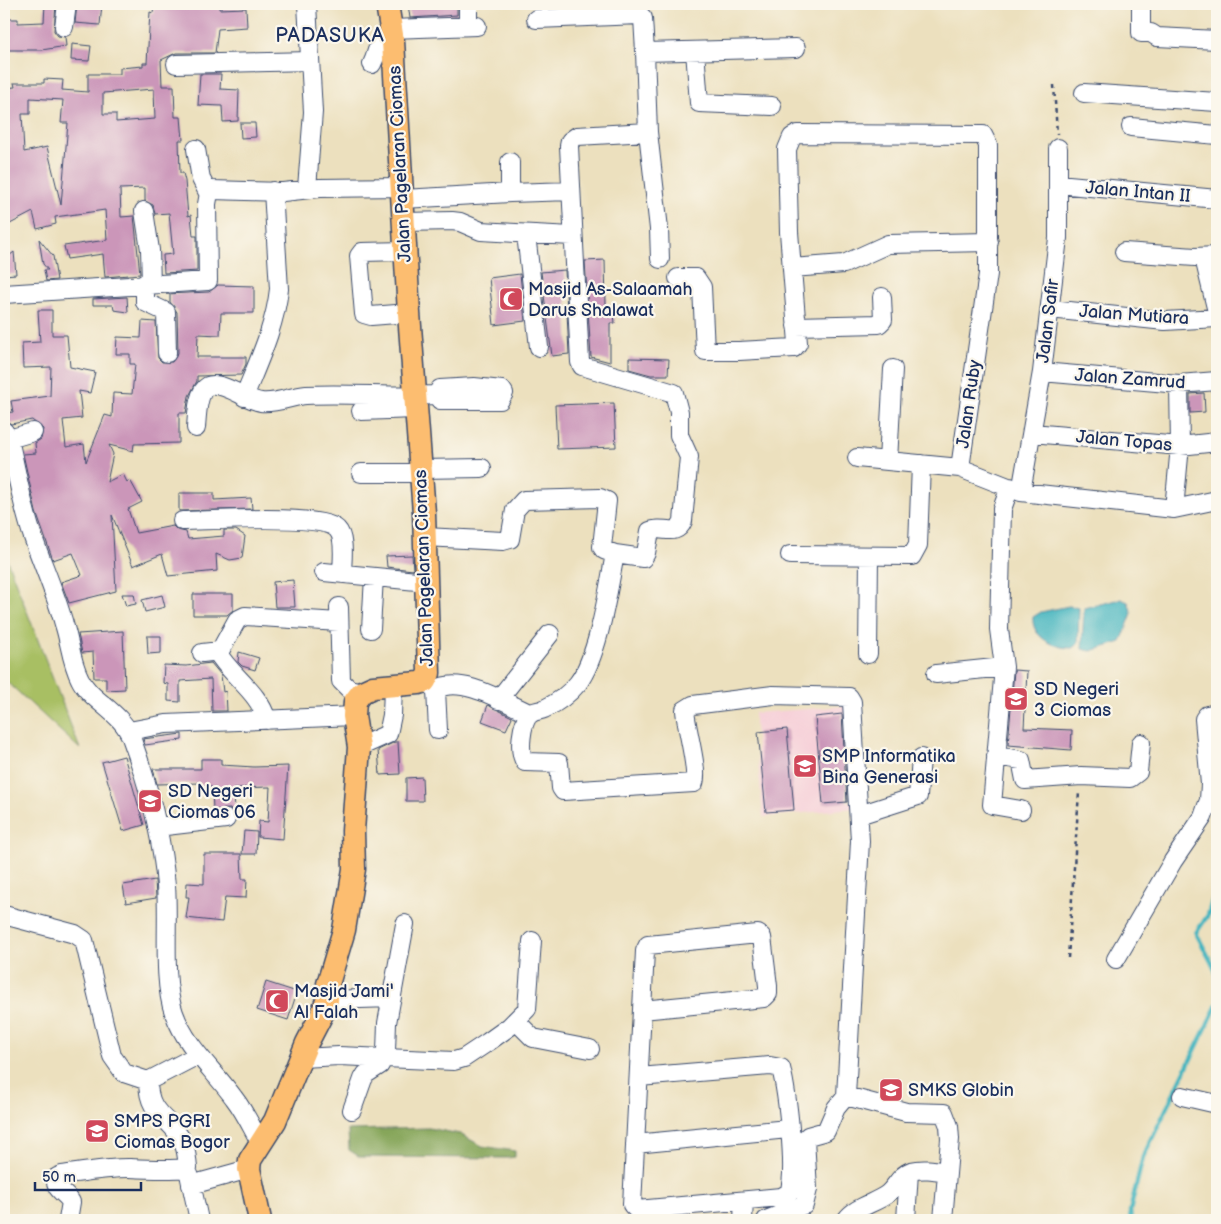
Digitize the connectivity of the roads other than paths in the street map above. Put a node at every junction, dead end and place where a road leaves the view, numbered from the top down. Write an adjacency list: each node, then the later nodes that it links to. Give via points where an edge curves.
1 (67, 4): 7 (street)
2 (307, 4): 13 (street)
3 (387, 4): 8 (main road, Jalan Pagelaran Ciomas)
4 (468, 4): 8 (street, via 473,26)
5 (1141, 4): 9 (street, via 1141,33 1151,33 1156,37)
6 (536, 18): 11 (street, via 640,15 643,18)
7 (64, 27)
8 (392, 35): 15 (street, via 376,48); 30 (main road, Jalan Pagelaran Ciomas)
9 (1217, 40)
10 (796, 48): 12 (street)
11 (645, 52): 12 (street); 20 (street)
12 (695, 52): 18 (street, via 699,104)
13 (310, 61): 14 (street); 26 (street, via 313,125)
14 (176, 64)
15 (372, 64)
16 (1084, 93): 17 (street)
17 (1217, 102)
18 (772, 106)
19 (1131, 128): 21 (street)
20 (648, 132): 28 (street, via 572,138 569,146); 41 (street, via 660,229)
21 (1217, 135)
22 (1058, 148): 25 (street, Jalan Safir)
23 (196, 149): 31 (street, via 201,180)
24 (510, 162): 29 (street)
25 (1058, 184): 32 (street, Jalan Intan II); 47 (street, Jalan Safir, via 1058,238)
26 (307, 188): 27 (street); 30 (street)
27 (273, 191): 31 (street, via 212,190); 58 (street, via 278,304)
28 (571, 191): 29 (street); 36 (street)
29 (510, 192): 30 (street)
30 (402, 193): 34 (main road, Jalan Pagelaran Ciomas)
31 (209, 195): 44 (street, via 208,280)
32 (1217, 199)
33 (144, 211): 44 (street, via 150,250)
34 (404, 222): 35 (street, via 452,221 481,231); 38 (main road, Jalan Pagelaran Ciomas)
35 (526, 234): 36 (street); 52 (street)
36 (572, 236): 79 (street, via 580,362 587,368 674,393 679,412 679,435 689,456 681,527 671,532 650,531 643,558)
37 (988, 242): 42 (street, via 888,244 844,264); 42 (street, Jalan Ruby, via 986,137 978,133 798,134 792,137 787,149); 71 (street, Jalan Ruby, via 987,284)
38 (405, 250): 49 (main road, Jalan Pagelaran Ciomas); 49 (street, via 362,252 360,256 364,314)
39 (1124, 252): 40 (street)
40 (1210, 257): 48 (street)
41 (660, 259)
42 (792, 268): 51 (street)
43 (678, 278): 51 (street, via 696,278 702,287 705,350 794,348 798,343)
44 (148, 283): 45 (street); 53 (street, via 145,302 166,312)
45 (4, 294)
46 (882, 298): 51 (street, via 882,320 879,324)
47 (1050, 309): 50 (street, Jalan Mutiara, via 1165,321); 55 (street, Jalan Safir)
48 (1217, 312)
49 (409, 313): 59 (main road, Jalan Pagelaran Ciomas)
50 (1217, 318)
51 (796, 326)
52 (539, 347)
53 (167, 353)
54 (893, 369): 68 (street)
55 (1042, 372): 57 (street, Jalan Zamrud); 63 (street, Jalan Safir)
56 (1217, 381): 57 (street, Jalan Zamrud)
57 (1179, 384): 66 (street)
58 (244, 397): 59 (street, via 262,402 305,395); 61 (street, via 220,385 211,384 204,388)
59 (422, 400): 60 (street); 72 (main road, Jalan Pagelaran Ciomas)
60 (361, 411)
61 (196, 428)
62 (33, 432): 64 (street)
63 (1032, 433): 66 (street, Jalan Topas); 74 (street, Jalan Safir)
64 (6, 435): 100 (street, via 23,504 64,624 76,671 84,686)
65 (1217, 442): 66 (street, Jalan Topas)
66 (1180, 446): 76 (street)
67 (857, 458): 68 (street)
68 (888, 461): 69 (street)
69 (921, 464): 71 (street); 81 (street, via 916,553 908,557)
70 (482, 468): 72 (street)
71 (960, 468): 74 (street, Jalan Ruby)
72 (421, 471): 73 (street); 78 (main road, Jalan Pagelaran Ciomas)
73 (360, 473)
74 (1015, 489): 76 (street, Jalan Ruby); 89 (street, Jalan Safir, via 1002,509 1000,629)
75 (1217, 500): 76 (street, Jalan Ruby)
76 (1174, 509)
77 (182, 521): 83 (street, via 307,519 333,525 341,538)
78 (424, 537): 79 (street, via 504,542 510,539 515,510 524,500 600,498 607,501 602,547); 85 (main road, Jalan Pagelaran Ciomas)
79 (615, 554): 96 (street, via 594,649 585,670 564,697)
80 (790, 555): 81 (street)
81 (869, 556): 88 (street)
82 (324, 572): 83 (street)
83 (342, 574): 84 (street)
84 (374, 577): 85 (street); 86 (street)
85 (427, 582): 91 (main road, Jalan Pagelaran Ciomas)
86 (371, 629)
87 (550, 634): 94 (street)
88 (868, 654)
89 (1004, 667): 90 (street); 103 (street, Jalan Safir)
90 (936, 674)
91 (431, 686): 92 (main road, Jalan Pagelaran Ciomas); 94 (street, via 456,684); 99 (street)
92 (393, 687): 93 (main road, Jalan Pagelaran Ciomas, via 373,687); 102 (street, via 388,734)
93 (362, 692): 97 (main road, via 355,702); 98 (street, via 349,689 341,681 339,614 245,616 237,620 223,647 210,653 237,676 263,708)
94 (498, 700): 96 (street)
95 (1217, 713): 112 (street, via 1204,719 1210,784 1203,817)
96 (530, 714): 106 (street, via 522,740 523,759 529,763 559,763 561,790 576,791 694,783 694,759 685,714 687,708 773,695 846,696 852,702)
97 (354, 716): 98 (street); 102 (main road)
98 (267, 720): 100 (street, via 166,724)
99 (438, 730)
100 (129, 731): 108 (street)
101 (1141, 743): 103 (street, via 1138,772 1130,778 1080,776 1026,780 1021,760)
102 (359, 747): 114 (main road, via 353,831 354,869 344,930 328,984)
103 (996, 756): 105 (street, Jalan Safir, via 992,805)
104 (921, 758): 106 (street, via 918,796)
105 (1021, 810)
106 (859, 815): 123 (street)
107 (226, 819): 108 (street)
108 (157, 827): 118 (street, via 166,886 173,1012)
109 (4, 915): 122 (street, via 76,934 84,940 112,1056 124,1073)
110 (404, 924): 113 (street)
111 (532, 941): 116 (street, via 529,1002 524,1014)
112 (1116, 959)
113 (392, 998): 114 (street); 120 (street)
114 (327, 1000): 119 (main road)
115 (642, 1010): 115 (street, via 764,998 768,994 768,986 762,937 758,934 648,946 645,951); 121 (street)
116 (516, 1020): 117 (street, via 532,1038); 120 (street, via 454,1062)
117 (590, 1049)
118 (198, 1055): 122 (street); 129 (street, via 246,1115)
119 (302, 1058): 120 (street); 129 (main road, via 275,1121)
120 (384, 1059): 126 (street, via 363,1079)
121 (639, 1077): 127 (street, via 777,1065 782,1073); 128 (street)
122 (148, 1081): 133 (street, via 151,1104 184,1145)
123 (846, 1096): 132 (street, via 906,1112 944,1113 950,1135); 140 (street, via 836,1108 826,1131 805,1139 808,1189 804,1205)
124 (1182, 1096): 125 (street)
125 (1217, 1104)
126 (352, 1110)
127 (788, 1128): 128 (street); 134 (street, via 792,1168 789,1193 781,1197)
128 (635, 1144): 134 (street, via 632,1205 637,1210)
129 (260, 1146): 130 (main road, via 251,1156); 138 (main road, via 260,1168)
130 (249, 1169): 133 (street); 137 (main road)
131 (909, 1172): 132 (street, via 921,1169); 141 (street, via 887,1194); 142 (street)
132 (946, 1172): 143 (street)
133 (190, 1177): 135 (street, via 130,1168 62,1175 55,1182 71,1202); 136 (street)
134 (744, 1201): 139 (street)
135 (68, 1220)
136 (199, 1220)
137 (260, 1220)
138 (276, 1220)
139 (743, 1220)
140 (766, 1220)
141 (846, 1220)
142 (906, 1220)
143 (943, 1220)

